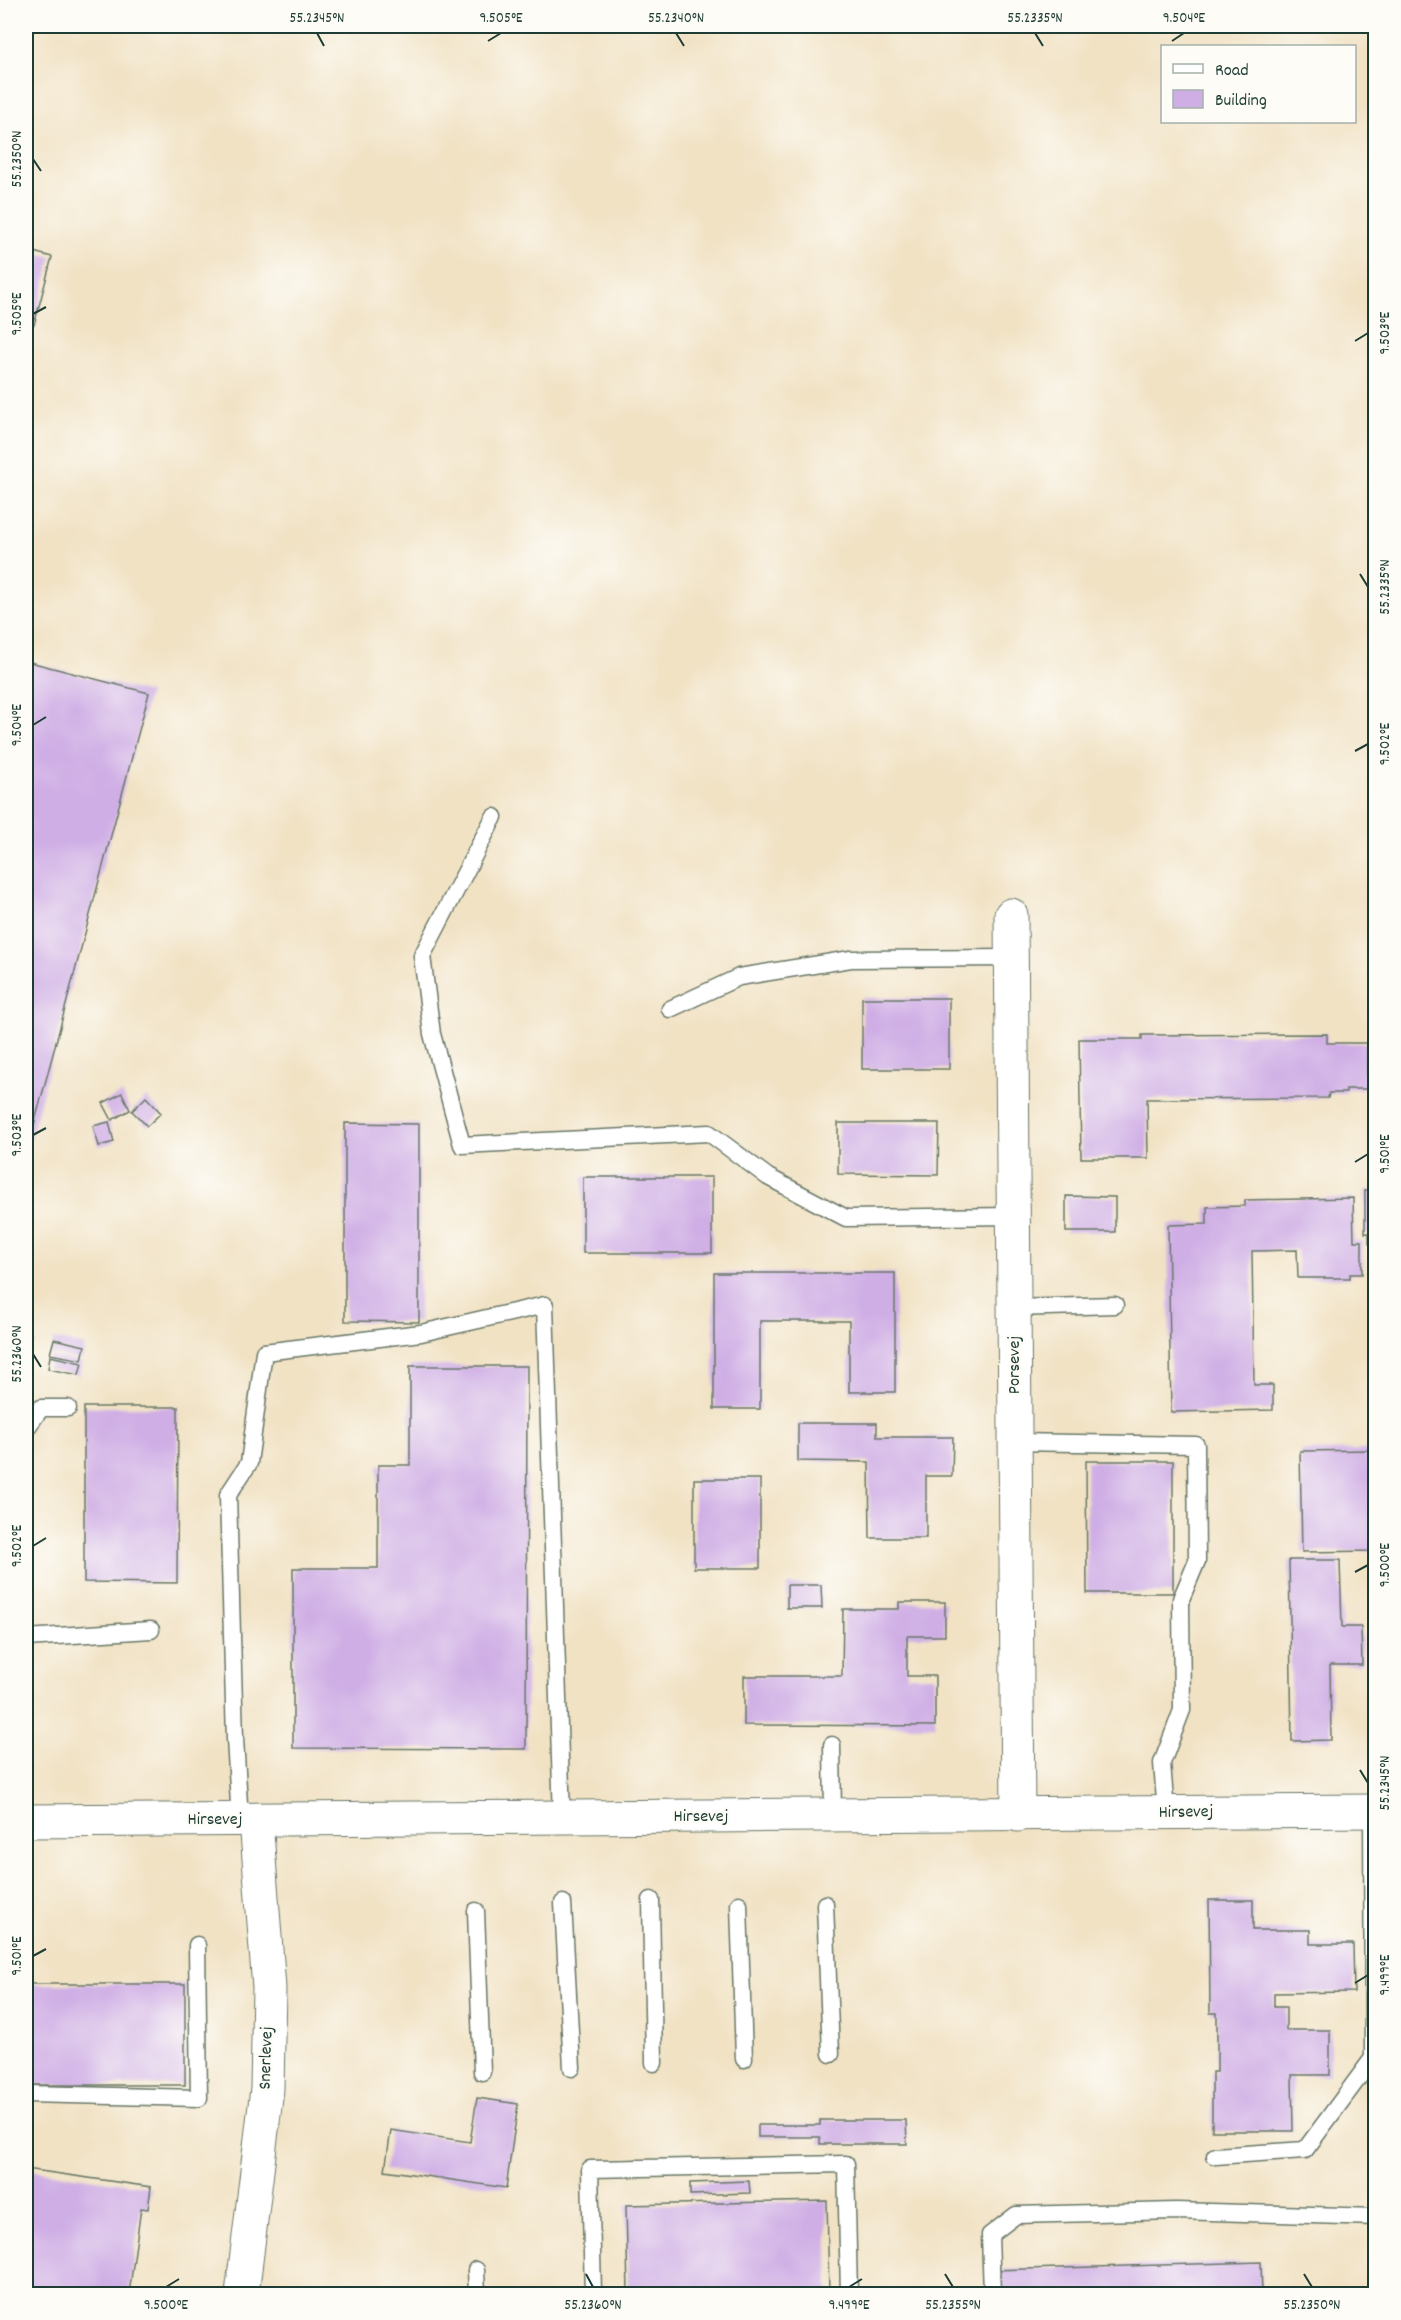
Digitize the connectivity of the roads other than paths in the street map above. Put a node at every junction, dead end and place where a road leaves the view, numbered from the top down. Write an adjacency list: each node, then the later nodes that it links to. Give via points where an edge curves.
1 (494, 817): 5 (lane, via 422,956 432,1034 462,1145 709,1133 768,1177 846,1218)
2 (1011, 915): 3 (street, Porsevej)
3 (1012, 958): 4 (lane, via 851,959 739,977); 5 (street, Porsevej)
4 (670, 1009)
5 (1014, 1216): 7 (street, Porsevej)
6 (1115, 1305): 7 (lane)
7 (1014, 1308): 10 (street, Porsevej)
8 (68, 1408): 9 (lane, via 41,1408)
9 (26, 1430)
10 (1015, 1442): 15 (lane, via 1196,1444 1197,1561 1181,1599 1182,1710 1162,1763); 16 (street, Porsevej)
11 (151, 1630): 12 (lane)
12 (26, 1638)
13 (832, 1745): 17 (lane)
14 (1374, 1811): 15 (street, Hirsevej); 33 (lane, via 1373,2058 1305,2151)
15 (1166, 1813): 16 (street, Hirsevej)
16 (1018, 1815): 17 (street, Hirsevej)
17 (833, 1816): 18 (street, Hirsevej)
18 (562, 1818): 19 (street, Hirsevej); 19 (lane, via 545,1305 421,1334 264,1352 249,1463 228,1495 235,1739)
19 (248, 1820): 20 (street, Hirsevej); 36 (street, Snerlevej, via 268,1988 267,2089)
20 (26, 1821)
21 (651, 1900): 29 (lane)
22 (563, 1903): 30 (lane)
23 (739, 1904): 28 (lane)
24 (825, 1904): 27 (lane)
25 (476, 1911): 31 (lane)
26 (197, 1945): 32 (lane, via 198,2098)
27 (831, 2054)
28 (744, 2059)
29 (654, 2063)
30 (572, 2068)
31 (482, 2072)
32 (26, 2094)
33 (1215, 2156)
34 (1376, 2217): 40 (lane, via 1176,2211 1016,2215 990,2235)
35 (476, 2270): 37 (lane)
36 (242, 2295)
37 (477, 2295)
38 (593, 2295): 39 (lane, via 590,2169 846,2164)
39 (849, 2295)
40 (992, 2295)

